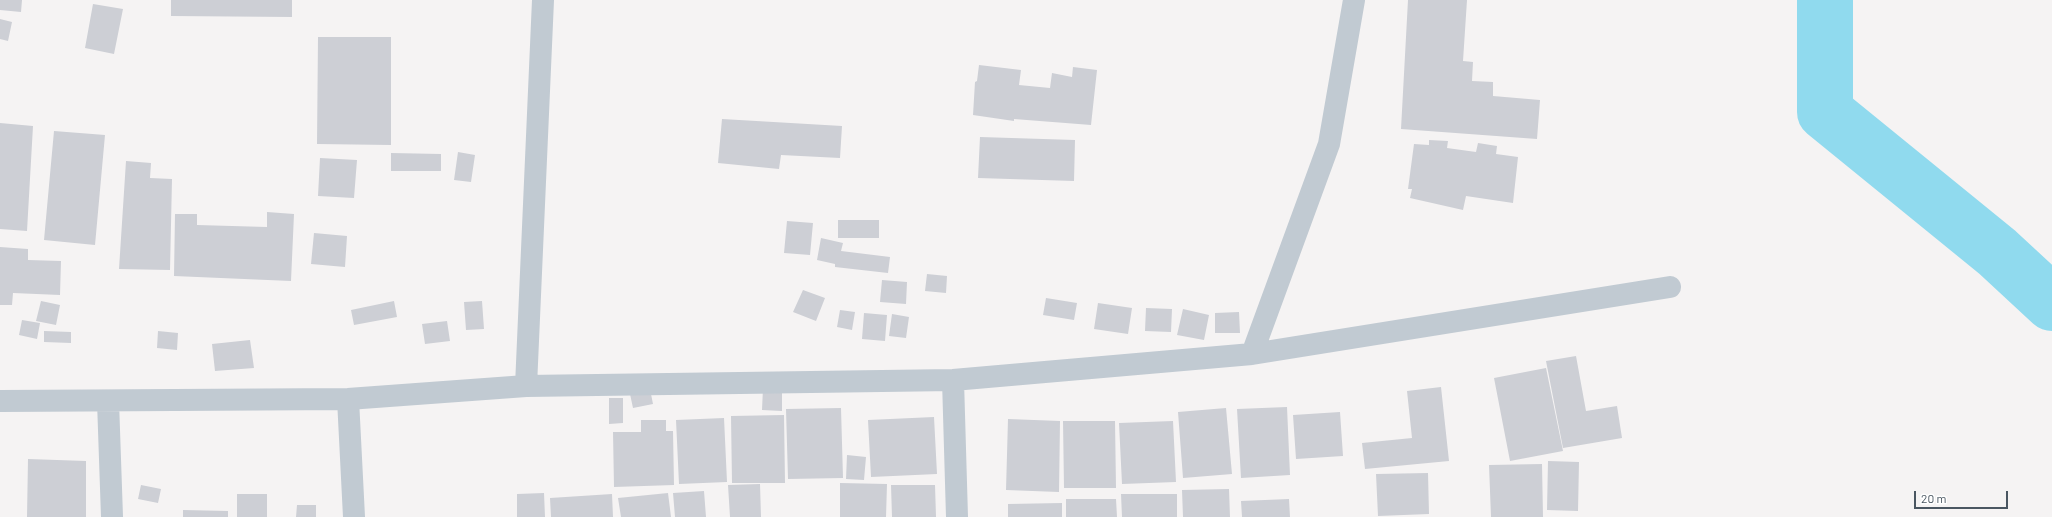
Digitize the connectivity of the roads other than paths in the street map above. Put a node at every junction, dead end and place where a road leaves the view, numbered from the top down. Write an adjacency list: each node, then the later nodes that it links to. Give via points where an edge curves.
1 (543, 0): 6 (street)
2 (1354, 0): 4 (street, via 1328,144)
3 (1670, 287): 4 (street)
4 (1252, 354): 5 (street)
5 (953, 380): 6 (street); 12 (street)
6 (526, 386): 7 (street)
7 (348, 399): 9 (street); 11 (street)
8 (0, 401): 9 (street)
9 (108, 401): 10 (street)
10 (112, 517)
11 (354, 517)
12 (957, 517)

